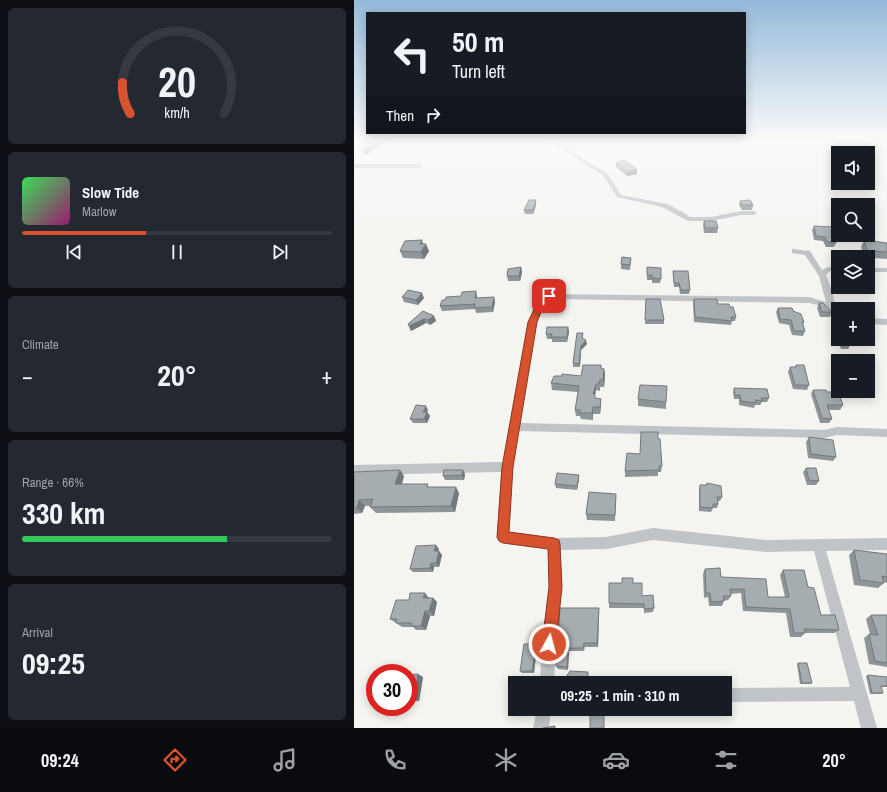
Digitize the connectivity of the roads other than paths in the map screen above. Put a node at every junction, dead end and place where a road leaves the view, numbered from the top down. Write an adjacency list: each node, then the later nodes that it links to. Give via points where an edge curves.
1 (606, 175): 2 (street, via 619,196 663,205 680,211 688,219 711,219)
2 (754, 213)
3 (794, 251): 7 (street, via 807,253)
4 (831, 269): 7 (street)
5 (875, 270): 6 (street)
6 (887, 270)
7 (822, 275): 8 (street)
8 (831, 302)
9 (831, 310): 12 (street, via 824,304 809,300 549,296 541,301 532,322)
10 (875, 321): 11 (street)
11 (887, 322)
12 (514, 427): 13 (street, via 816,434 836,431); 14 (street)
13 (887, 433)
14 (507, 467): 15 (street); 16 (street, via 503,537)
15 (354, 470)
16 (554, 544): 18 (street, via 606,543 653,534 766,546); 19 (street, via 555,587)
17 (887, 544): 18 (street)
18 (819, 546): 20 (street)
19 (547, 676)
20 (859, 694): 21 (street); 24 (street)
21 (732, 695)
22 (543, 716): 23 (street)
23 (541, 728)
24 (869, 728)

